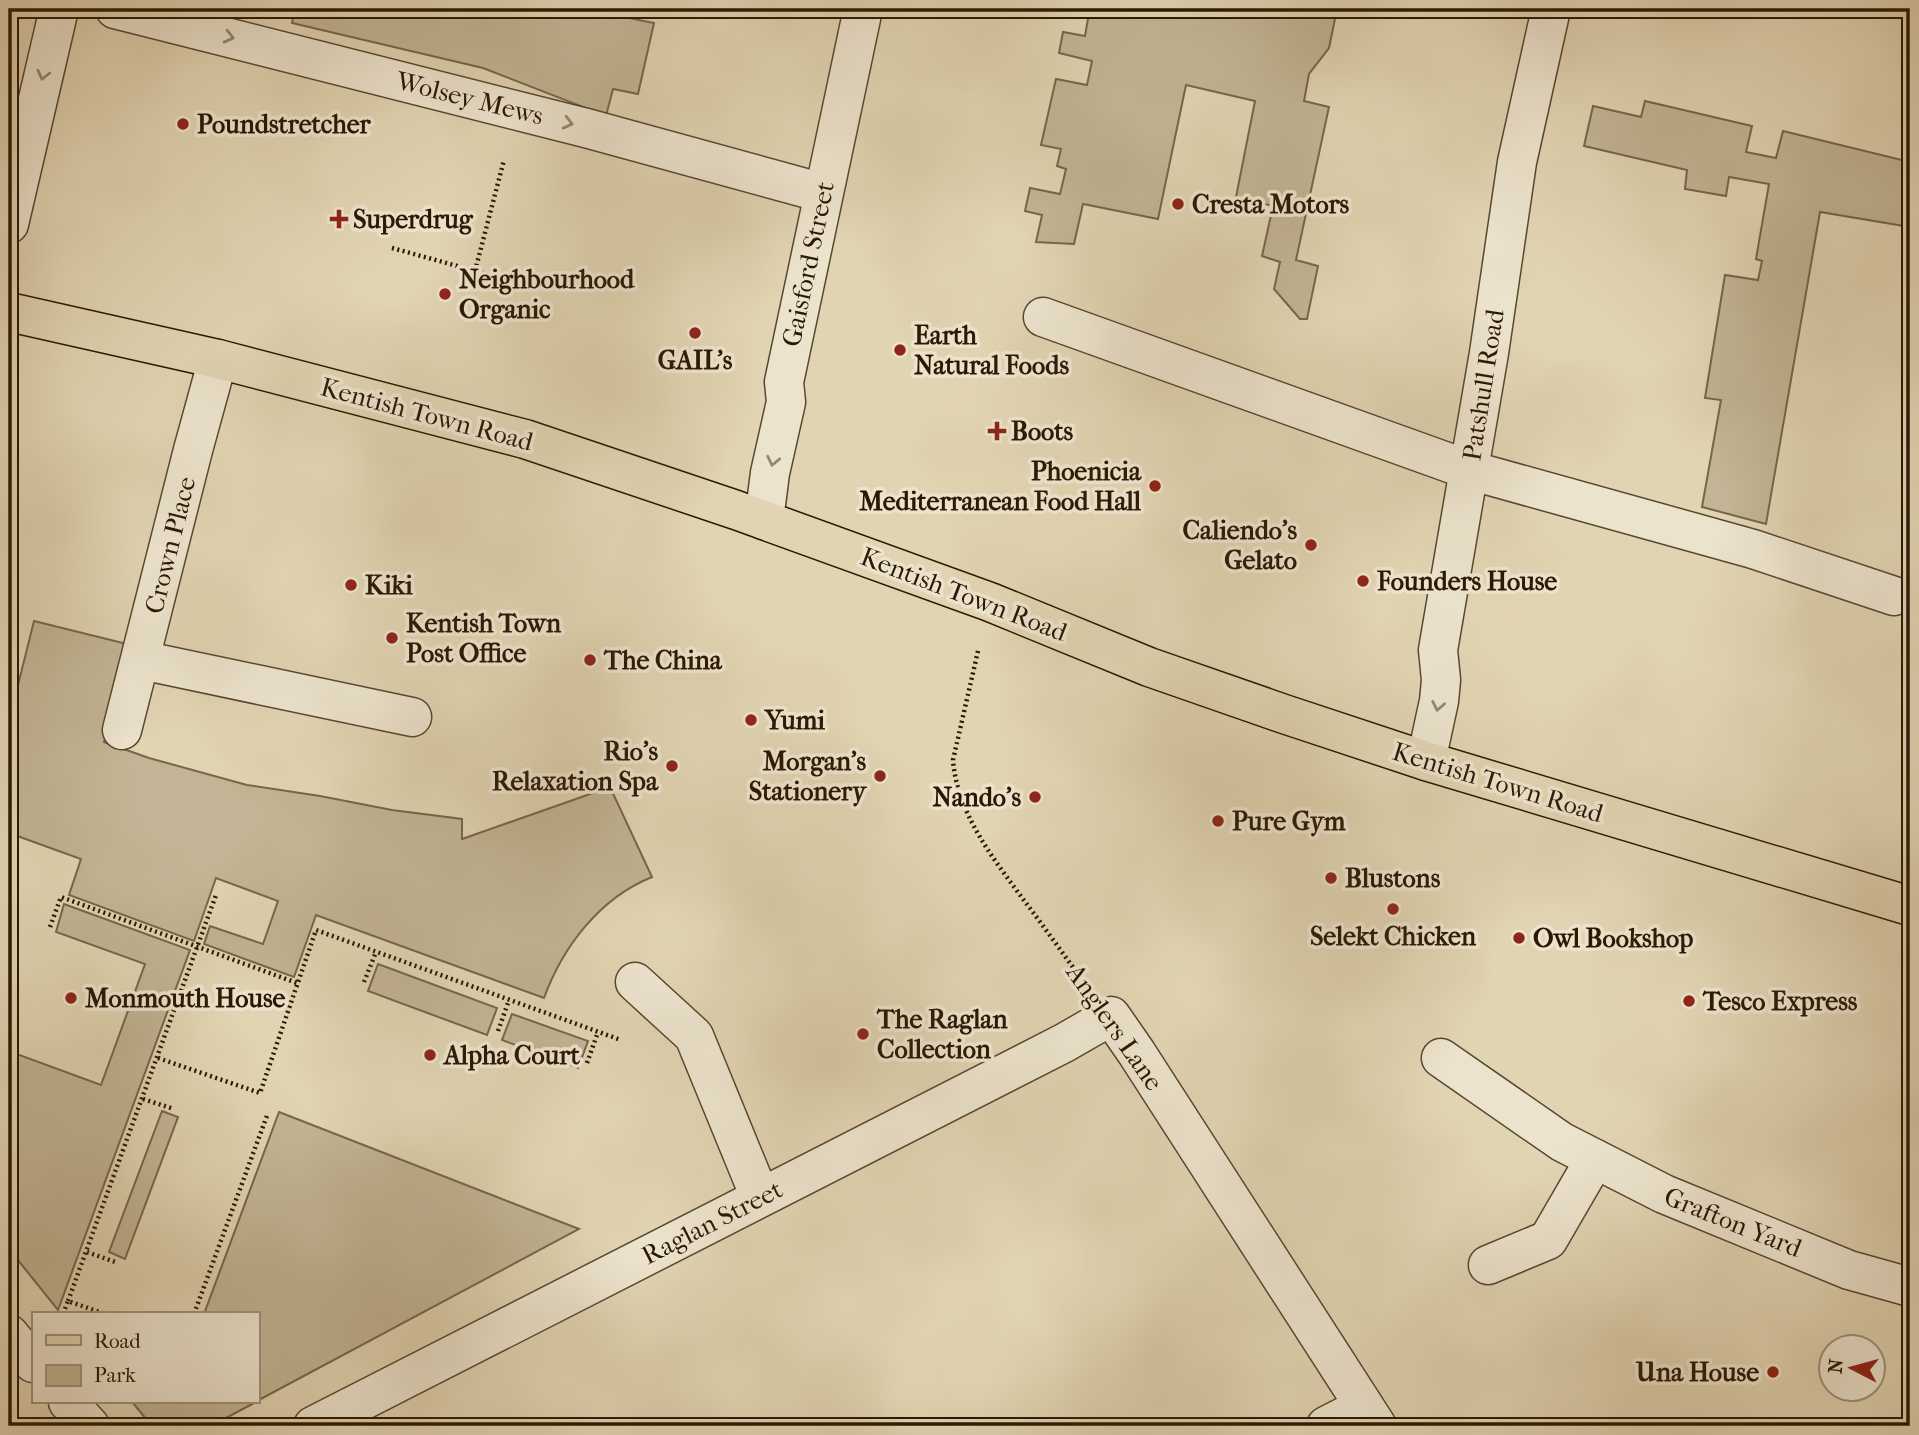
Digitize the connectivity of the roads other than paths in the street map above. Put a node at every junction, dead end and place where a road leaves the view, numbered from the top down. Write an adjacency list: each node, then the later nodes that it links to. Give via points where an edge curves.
1 (59, 9): 6 (street, one-way to 6)
2 (115, 9): 5 (street, Wolsey Mews, one-way to 5)
3 (863, 9): 5 (street, Gaisford Street)
4 (1550, 9): 10 (street, Patshull Road, via 1517,162)
5 (823, 192): 11 (street, Gaisford Street, one-way to 11, via 784,382 786,402)
6 (9, 224)
7 (9, 312): 9 (main road, Kentish Town Road)
8 (1043, 317): 10 (street)
9 (218, 359): 11 (main road, Kentish Town Road, via 525,439); 13 (street, Crown Place)
10 (1469, 470): 12 (street, via 1753,550); 16 (street, Patshull Road, one-way to 16, via 1438,650 1439,701)
11 (764, 520): 16 (main road, Kentish Town Road, via 990,602 1149,667)
12 (1894, 596)
13 (141, 660): 14 (street); 15 (street, Crown Place)
14 (412, 717)
15 (122, 730)
16 (1426, 761): 17 (main road, Kentish Town Road)
17 (1910, 906)
18 (635, 982): 22 (street, via 694,1036)
19 (1111, 1016): 22 (street, Raglan Street); 28 (street, Anglers Lane)
20 (1441, 1058): 21 (street, Grafton Yard)
21 (1579, 1151): 23 (street, via 1548,1240); 24 (street, Grafton Yard, via 1737,1226 1849,1270)
22 (760, 1197): 30 (street, Raglan Street)
23 (1489, 1265)
24 (1910, 1287)
25 (9, 1334): 26 (street)
26 (32, 1362)
27 (70, 1404): 29 (street)
28 (1370, 1417): 31 (street)
29 (90, 1426)
30 (313, 1426)
31 (1326, 1426)

